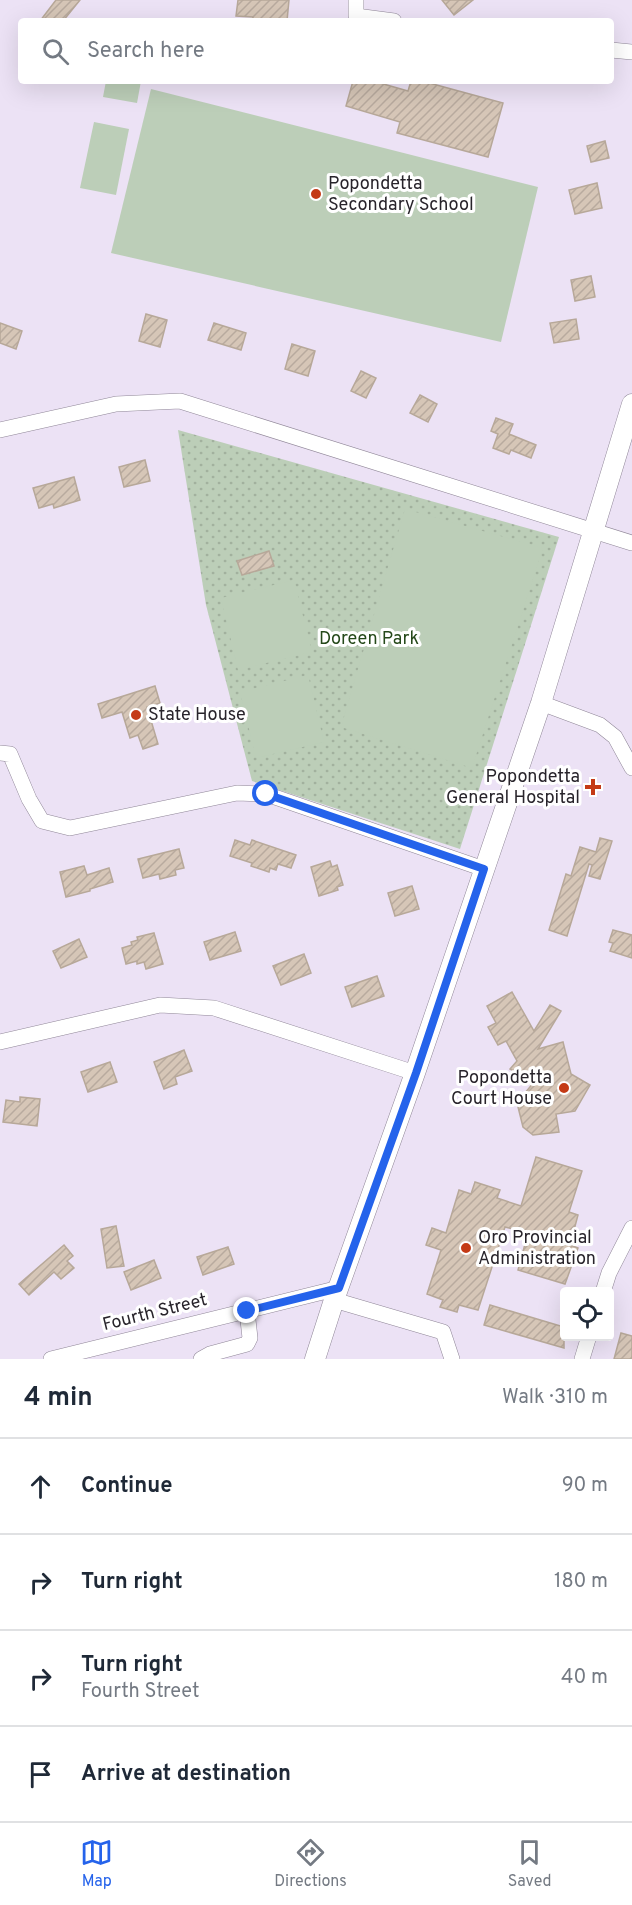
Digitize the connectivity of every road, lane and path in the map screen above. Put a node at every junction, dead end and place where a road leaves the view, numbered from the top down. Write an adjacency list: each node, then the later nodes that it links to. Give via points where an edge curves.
1 (356, 0): 2 (street, via 356,16)
2 (371, 18)
3 (614, 50): 4 (street)
4 (632, 52)
5 (632, 404): 7 (main road)
6 (0, 430): 7 (street, via 116,404 180,401)
7 (593, 531): 8 (street); 9 (main road)
8 (632, 543)
9 (541, 703): 11 (street, via 600,725 615,737); 12 (main road)
10 (0, 753): 12 (street, via 10,754 42,821 70,828 237,793 266,794)
11 (632, 768)
12 (484, 869): 14 (main road)
13 (0, 1042): 14 (street, via 160,1005 214,1008)
14 (416, 1073): 17 (main road)
15 (632, 1228): 16 (street)
16 (605, 1287)
17 (337, 1294): 18 (street, Fourth Street); 22 (main road); 23 (street, via 443,1332)
18 (247, 1311): 20 (street, Fourth Street); 21 (street, via 247,1344)
19 (587, 1341): 24 (street)
20 (51, 1359)
21 (201, 1359)
22 (315, 1359)
23 (452, 1359)
24 (582, 1359)

